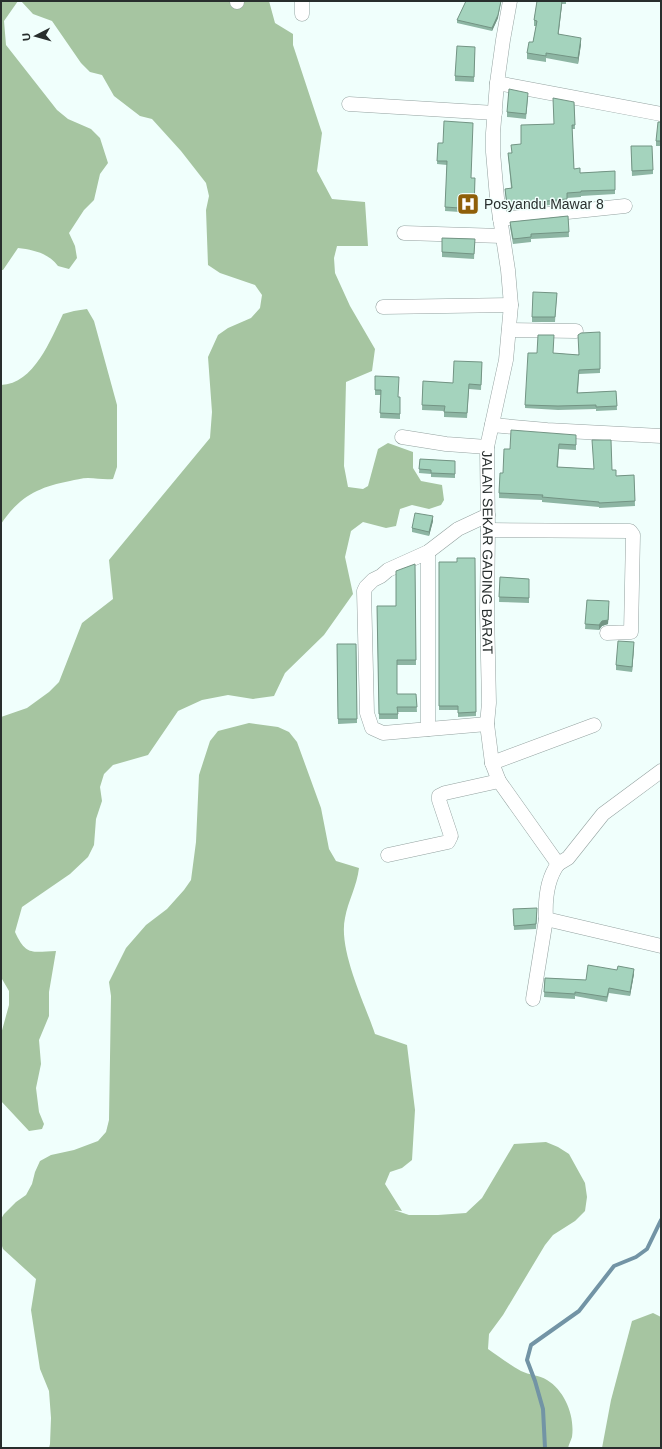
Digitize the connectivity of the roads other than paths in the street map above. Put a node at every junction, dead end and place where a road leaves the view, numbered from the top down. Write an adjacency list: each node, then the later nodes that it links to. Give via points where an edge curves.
1 (510, 1): 2 (street, JALAN SEKAR GADING BARAT)
2 (497, 83): 4 (street, JALAN SEKAR GADING BARAT); 5 (street)
3 (349, 104): 4 (street)
4 (495, 113): 7 (street, JALAN SEKAR GADING BARAT, via 493,152)
5 (661, 114)
6 (625, 206): 7 (street)
7 (500, 219): 9 (street, JALAN SEKAR GADING BARAT)
8 (404, 233): 9 (street)
9 (502, 236): 10 (street, JALAN SEKAR GADING BARAT)
10 (511, 305): 11 (street); 12 (street, JALAN SEKAR GADING BARAT)
11 (383, 307)
12 (509, 330): 13 (street); 14 (street, JALAN SEKAR GADING BARAT, via 506,360)
13 (576, 331)
14 (492, 424): 15 (street, via 547,430); 17 (street, JALAN SEKAR GADING BARAT)
15 (661, 436)
16 (402, 437): 17 (street)
17 (487, 447): 18 (street, JALAN SEKAR GADING BARAT)
18 (488, 515): 19 (street, JALAN SEKAR GADING BARAT); 20 (street, via 458,530)
19 (488, 530): 21 (street, via 630,531 633,535 631,632); 22 (street, JALAN SEKAR GADING BARAT)
20 (428, 552): 24 (street); 24 (street, via 388,570 370,582 364,591 367,714 372,728 383,733)
21 (607, 633)
22 (487, 724): 24 (street); 25 (street, JALAN SEKAR GADING BARAT)
23 (594, 725): 25 (street)
24 (428, 729)
25 (492, 762): 27 (street, JALAN SEKAR GADING BARAT)
26 (661, 771): 29 (street, via 603,814 568,858)
27 (498, 780): 28 (street, via 439,796 451,836 448,842); 29 (street, JALAN SEKAR GADING BARAT)
28 (388, 855)
29 (558, 864): 30 (street, via 548,885)
30 (546, 919): 31 (street); 32 (street)
31 (661, 946)
32 (533, 999)

